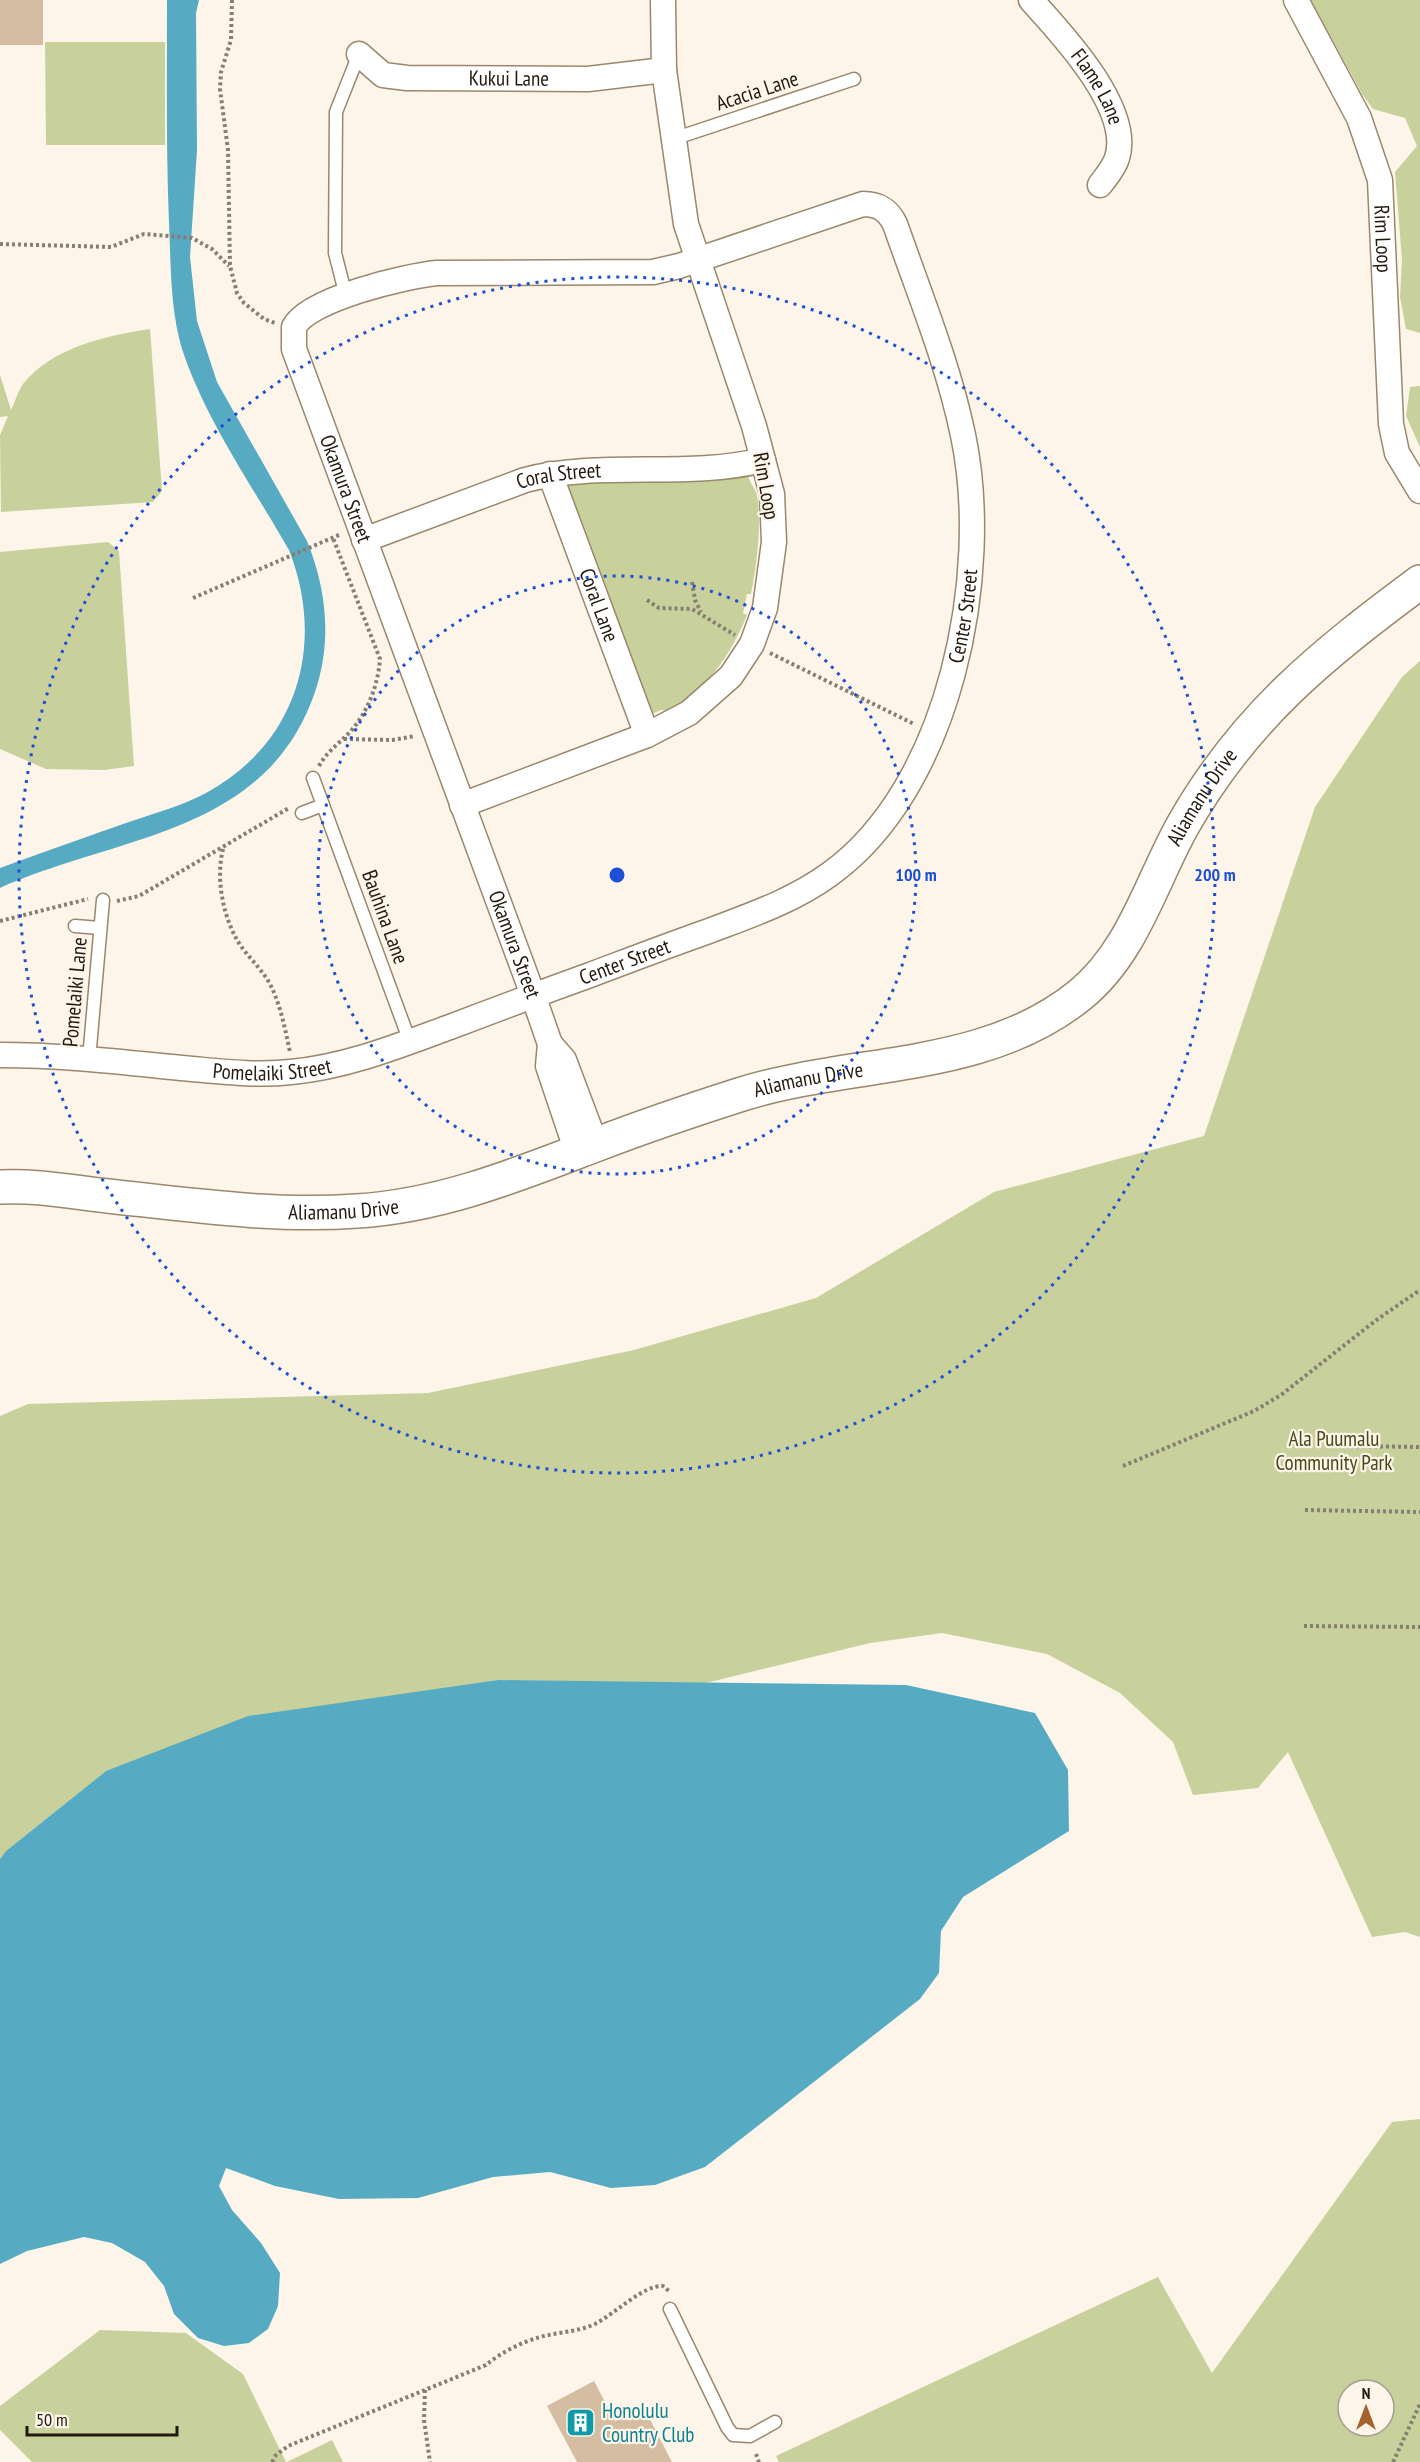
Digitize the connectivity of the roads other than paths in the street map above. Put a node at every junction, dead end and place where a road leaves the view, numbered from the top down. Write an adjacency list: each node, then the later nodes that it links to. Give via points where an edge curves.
1 (663, 0): 5 (street, Rim Loop)
2 (1031, 0): 8 (street, Flame Lane, via 1075,50 1106,99 1116,125 1119,146 1114,164)
3 (1296, 0): 13 (street, Rim Loop, via 1359,118 1380,180 1391,424 1397,453)
4 (359, 54): 5 (street, Kukui Lane, via 383,75 407,78 588,79); 10 (lane, via 336,111 335,253)
5 (664, 70): 7 (street, Rim Loop)
6 (854, 79): 7 (lane, Acacia Lane)
7 (673, 139): 9 (street, Rim Loop, via 686,224)
8 (1100, 185)
9 (697, 258): 10 (street, Okamura Street, via 672,268 626,274 417,275); 11 (street, Rim Loop); 24 (street, Center Street, via 863,204 879,206 892,217 954,397 963,435 973,536 960,643 941,710 908,785 880,826 848,861 807,890 766,910)
10 (346, 296): 14 (street, Okamura Street, via 301,316 294,327 292,342)
11 (763, 460): 12 (street, Coral Street, via 725,468); 16 (street, Rim Loop, via 772,494 774,542 765,608 752,644 731,676 705,701)
12 (550, 474): 14 (street, Coral Street); 16 (street, Coral Lane)
13 (1420, 490)
14 (355, 536): 18 (street, Okamura Street)
15 (1420, 582): 28 (street, Aliamanu Drive, via 1312,664 1261,717 1183,826 1116,956 1082,994 1055,1013 986,1045 795,1080 742,1094)
16 (647, 735): 18 (street, Rim Loop)
17 (313, 778): 19 (lane, Bauhina Lane)
18 (462, 804): 24 (street, Okamura Street)
19 (323, 805): 20 (lane); 25 (lane, Bauhina Lane)
20 (302, 813)
21 (103, 900): 23 (lane, Pomelaiki Lane)
22 (75, 926): 23 (lane, Pomelaiki Lane)
23 (100, 928): 27 (lane, Pomelaiki Lane)
24 (533, 995): 25 (street, Pomelaiki Street); 28 (street, Okamura Street, via 550,1044 564,1060)
25 (410, 1042): 27 (street, Pomelaiki Street, via 342,1063 270,1074)
26 (0, 1055): 27 (street, Pomelaiki Street)
27 (89, 1059)
28 (587, 1148): 29 (street, Aliamanu Drive, via 481,1187 359,1211 279,1212 40,1186)
29 (0, 1187)
30 (670, 2309): 31 (lane, via 733,2435 750,2436)
31 (775, 2422)

